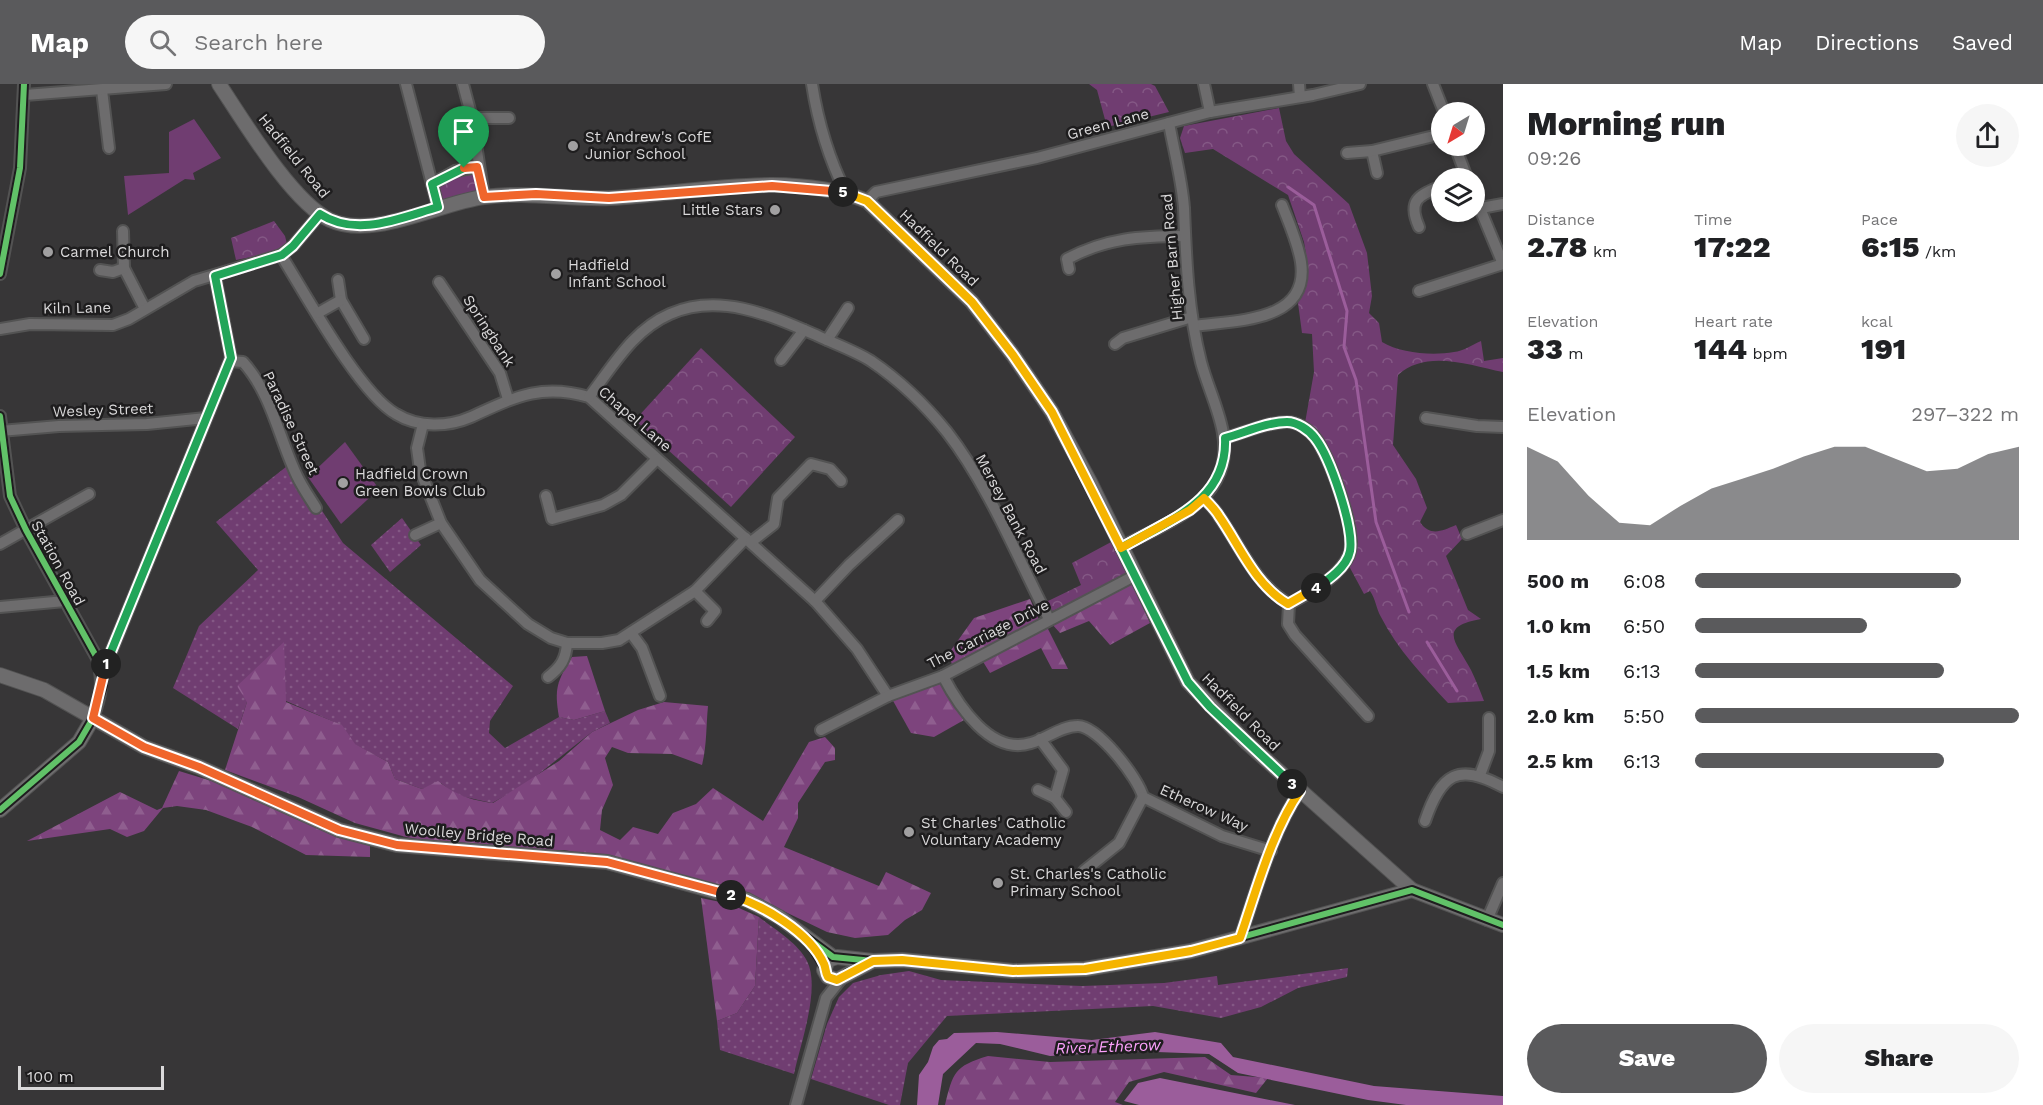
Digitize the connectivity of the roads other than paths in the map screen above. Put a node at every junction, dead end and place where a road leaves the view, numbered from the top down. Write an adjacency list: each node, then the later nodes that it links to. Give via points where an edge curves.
1 (166, 84): 11 (street)
2 (219, 84): 33 (street, Hadfield Road, via 276,165)
3 (406, 84): 24 (street)
4 (463, 84): 15 (street)
5 (812, 84): 26 (street, via 830,160)
6 (1204, 84): 14 (street)
7 (1299, 84): 12 (street)
8 (1360, 84): 12 (street, Green Lane)
9 (1433, 84): 13 (street)
10 (24, 90): 11 (street); 43 (street, via 20,168)
11 (102, 90): 19 (street)
12 (1300, 97): 14 (street, Green Lane)
13 (1440, 102)
14 (1210, 112): 17 (street, Green Lane)
15 (472, 118): 16 (street); 22 (street)
16 (509, 118)
17 (1168, 123): 28 (street, Green Lane, via 1037,158 876,192); 37 (street, Higher Barn Road, via 1184,207)
18 (1431, 137): 20 (street)
19 (109, 148)
20 (1372, 151): 21 (street); 23 (street)
21 (1347, 153)
22 (477, 167): 24 (street, via 455,171); 27 (street)
23 (1377, 173)
24 (432, 184): 31 (street)
25 (1431, 190): 35 (street, via 1415,201 1414,217)
26 (846, 193): 27 (street, Hadfield Road, via 772,186 609,198 536,194); 28 (street, Hadfield Road)
27 (484, 197): 31 (street, Hadfield Road)
28 (867, 201): 83 (street, Hadfield Road, via 972,302 1013,355 1052,412)
29 (1503, 204): 32 (street)
30 (1282, 205): 52 (street, via 1301,262 1301,279 1293,301 1269,314)
31 (438, 207): 33 (street, Hadfield Road, via 384,224 362,226 346,225)
32 (1485, 207)
33 (320, 214): 38 (street)
34 (1485, 218): 39 (street)
35 (1419, 227)
36 (123, 231): 40 (street)
37 (1184, 236): 41 (street, via 1111,240 1067,259); 52 (street, Higher Barn Road)
38 (282, 255): 44 (street, Kiln Lane); 51 (street, Chapel Lane)
39 (1503, 264): 47 (street)
40 (124, 268): 42 (street); 50 (street)
41 (1069, 269)
42 (100, 270)
43 (0, 274)
44 (215, 276): 50 (street, Kiln Lane, via 194,281); 58 (street)
45 (338, 280): 48 (street)
46 (439, 282): 61 (street, Springbank, via 500,373)
47 (1419, 291)
48 (342, 300): 51 (street); 55 (street)
49 (848, 308): 56 (street)
50 (145, 309): 53 (street, Kiln Lane, via 113,324 30,324)
51 (318, 313): 65 (street, Chapel Lane, via 376,398 396,414)
52 (1193, 321): 57 (street, via 1123,338); 68 (street, Higher Barn Road, via 1206,380)
53 (0, 329)
54 (804, 330): 56 (street, Mersey Bank Road); 59 (street); 60 (street, Mersey Bank Road, via 762,312 726,305 696,305 650,324 631,341)
55 (364, 339)
56 (827, 340): 90 (street, Mersey Bank Road, via 870,360 899,382 946,431 973,470)
57 (1115, 344)
58 (231, 360): 63 (street); 74 (street, Paradise Street, via 243,362 250,371 274,416 297,477)
59 (781, 360)
60 (589, 397): 61 (street, Chapel Lane, via 541,391); 69 (street, Chapel Lane)
61 (508, 399): 65 (street, Chapel Lane, via 453,423)
62 (0, 416): 67 (street, Station Road)
63 (206, 418): 67 (street, Wesley Street); 94 (street)
64 (1426, 418): 66 (street)
65 (423, 424): 77 (street, via 417,448 420,470)
66 (1503, 427)
67 (1, 431): 78 (street, Station Road, via 10,496)
68 (1225, 438): 73 (street, Higher Barn Road, via 1220,473); 88 (street, via 1288,422 1314,437 1326,461 1348,524 1350,552 1335,573)
69 (657, 459): 72 (street, via 621,495 603,505 552,519); 81 (street, Chapel Lane)
70 (842, 481): 81 (street, via 830,469 811,464 778,498 774,524)
71 (89, 494): 78 (street)
72 (546, 496)
73 (1204, 498): 83 (street, Higher Barn Road, via 1190,510); 88 (street, via 1257,574)
74 (316, 508)
75 (898, 520): 87 (street)
76 (1503, 520): 79 (street)
77 (441, 523): 80 (street); 93 (street, via 480,580 528,624)
78 (26, 530): 82 (street); 86 (street, Station Road)
79 (1467, 534)
80 (415, 535)
81 (748, 540): 85 (street); 87 (street, Chapel Lane)
82 (0, 544)
83 (1121, 548): 84 (street, Hadfield Road)
84 (1134, 576): 90 (street, The Carriage Drive); 108 (street, Hadfield Road, via 1188,682)
85 (695, 591): 91 (street, via 715,611); 92 (street)
86 (65, 601): 89 (street); 94 (street, Station Road)
87 (815, 601): 99 (street, Chapel Lane, via 857,649)
88 (1288, 604): 100 (street, via 1288,624 1295,635)
89 (0, 607)
90 (1049, 619): 96 (street, The Carriage Drive)
91 (707, 621)
92 (631, 633): 93 (street, via 602,644); 98 (street, via 642,648)
93 (567, 643): 97 (street, via 566,657)
94 (102, 674): 101 (street, via 103,686)
95 (0, 675): 101 (street, Woolley Bridge Road, via 44,690)
96 (943, 676): 99 (street, The Carriage Drive); 104 (street, Etherow Way, via 957,702 998,740 1012,746)
97 (548, 677)
98 (660, 696)
99 (888, 696): 103 (street, The Carriage Drive)
100 (1368, 716)
101 (93, 718): 111 (street, via 79,742); 122 (street, Woolley Bridge Road, via 144,747 199,767 339,830 397,845 607,862 747,900 779,917)
102 (1489, 718): 105 (street, via 1489,751)
103 (821, 730)
104 (1040, 739): 109 (street, Etherow Way, via 1078,726 1092,729 1140,785); 110 (street, via 1063,770)
105 (1480, 775): 106 (street); 113 (street, via 1453,775 1442,784)
106 (1503, 787)
107 (1038, 790): 110 (street)
108 (1300, 791): 114 (street); 117 (street, Hadfield Road)
109 (1143, 797): 114 (street, Etherow Way, via 1222,836); 115 (street, via 1121,840)
110 (1054, 798): 112 (street)
111 (0, 810)
112 (1066, 812)
113 (1425, 821)
114 (1271, 851): 120 (street)
115 (1084, 871)
116 (1503, 883): 118 (street)
117 (1412, 890): 118 (street); 120 (street)
118 (1486, 920): 119 (street)
119 (1503, 925)
120 (1240, 938): 121 (street, via 1191,951 1085,969 1013,971 902,960)
121 (873, 961): 122 (street); 123 (street)
122 (831, 963): 123 (street, Woolley Bridge Road, via 846,963); 123 (street, via 831,979); 124 (street)
123 (844, 976): 124 (street)
124 (826, 998): 125 (street)
125 (796, 1105)

